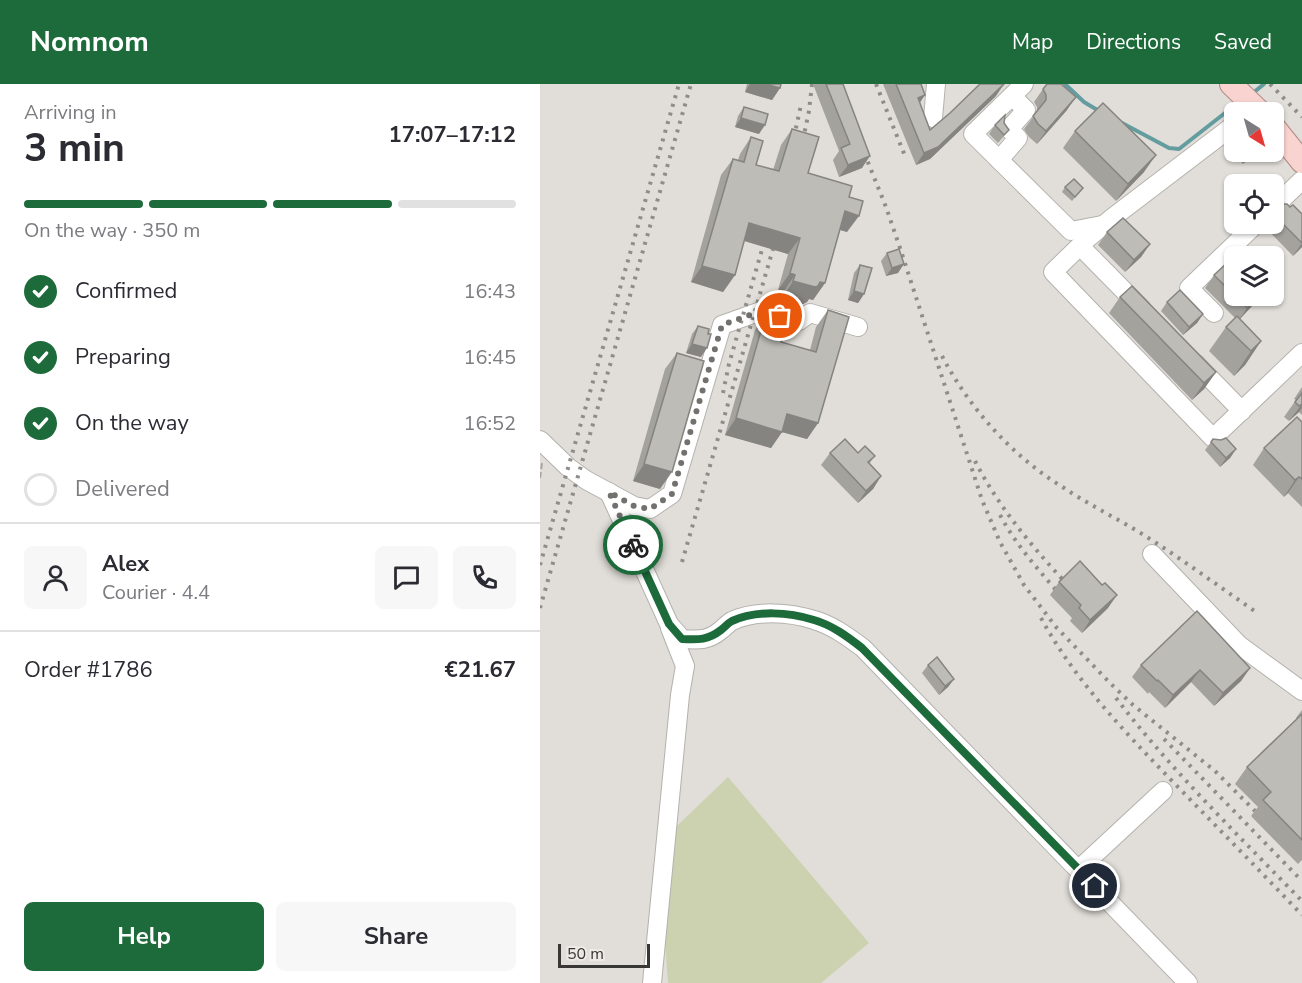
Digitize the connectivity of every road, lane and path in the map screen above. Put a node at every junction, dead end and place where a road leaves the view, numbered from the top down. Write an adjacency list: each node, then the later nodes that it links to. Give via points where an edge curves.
1 (936, 84): 3 (street)
2 (1018, 90): 8 (street, via 1026,110 1009,129 1018,138); 8 (street, via 973,134)
3 (933, 118)
4 (1224, 133): 12 (street)
5 (1284, 134): 7 (main road)
6 (1284, 142): 9 (main road)
7 (1302, 149)
8 (999, 160): 12 (street, via 1071,231)
9 (1302, 162)
10 (1302, 180): 11 (street)
11 (1284, 197)
12 (1103, 225): 14 (street)
13 (1246, 234): 15 (street, via 1189,288)
14 (1080, 246): 16 (street); 20 (street, via 1053,272 1213,438)
15 (1214, 313)
16 (1153, 320)
17 (858, 327): 22 (street, via 810,313 799,321 761,311 722,325 672,494 650,509 634,506)
18 (1185, 353): 20 (street)
19 (1302, 353): 20 (street)
20 (1242, 411)
21 (540, 440): 22 (street, via 568,467)
22 (609, 492): 24 (street)
23 (1152, 554): 25 (street, via 1239,645)
24 (669, 624): 27 (street, via 682,639 699,640 709,638 730,622 776,613 815,620 839,632 862,648); 28 (street, via 685,666)
25 (1302, 691)
26 (1163, 791): 27 (street)
27 (1079, 869): 29 (street)
28 (652, 983)
29 (1188, 983)

